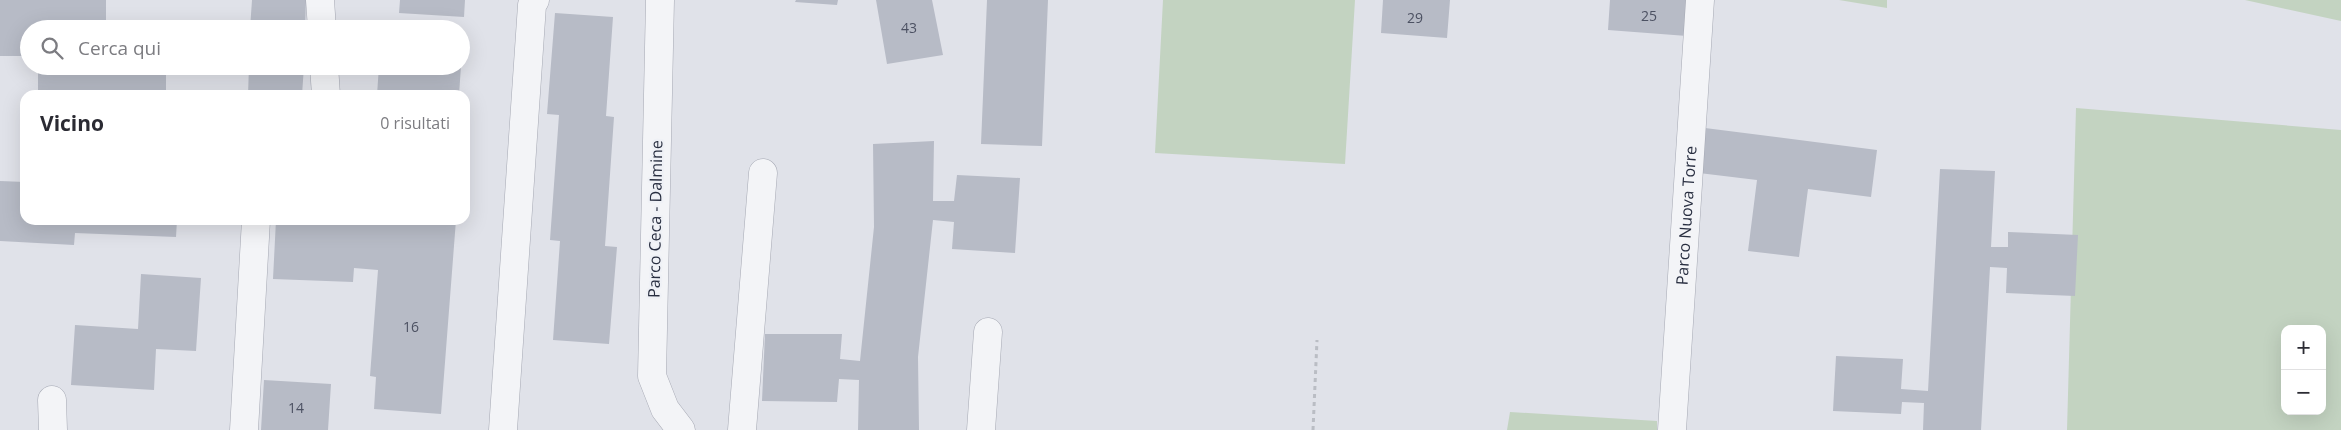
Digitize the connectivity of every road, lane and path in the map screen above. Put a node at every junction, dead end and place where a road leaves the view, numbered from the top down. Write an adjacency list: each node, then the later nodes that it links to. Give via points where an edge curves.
1 (320, 0): 5 (street)
2 (535, 0): 15 (street, via 531,15)
3 (660, 0): 16 (street, Parco Ceca - Dalmine, via 652,376 665,409)
4 (1700, 0): 20 (street, Parco Nuova Torre)
5 (321, 20)
6 (325, 75): 7 (street)
7 (326, 90)
8 (763, 173): 17 (street)
9 (256, 225): 14 (street)
10 (988, 332): 18 (street)
11 (1317, 340): 19 (path)
12 (52, 400): 13 (street)
13 (53, 430)
14 (244, 430)
15 (503, 430)
16 (681, 430)
17 (742, 430)
18 (981, 430)
19 (1313, 430)
20 (1672, 430)

